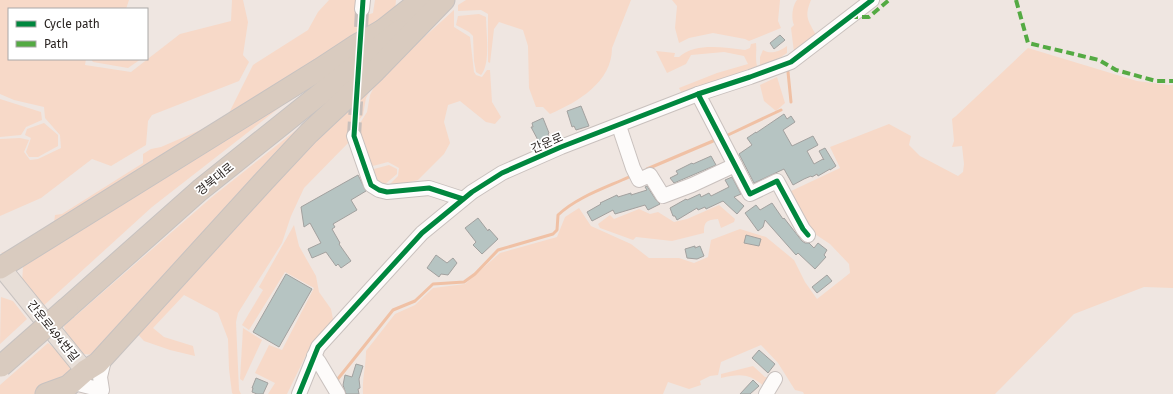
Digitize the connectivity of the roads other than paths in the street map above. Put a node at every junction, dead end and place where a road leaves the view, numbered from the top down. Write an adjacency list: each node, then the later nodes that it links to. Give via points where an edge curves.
1 (421, 0): 5 (highway, 경북대로)
2 (439, 0): 13 (highway, 경북대로, via 200,190)
3 (444, 0): 14 (highway, via 375,71 309,133)
4 (872, 0): 6 (street, 간운로, via 791,62)
5 (385, 28): 12 (highway); 13 (highway, 경북대로, via 147,220)
6 (698, 94): 7 (street, 간운로); 9 (street)
7 (619, 126): 9 (street, via 639,180 650,175 663,196); 10 (street, 간운로, via 561,147 502,173)
8 (354, 136): 10 (street, via 371,185 379,190 387,192 429,188)
9 (735, 165): 11 (street, via 750,194 777,181)
10 (463, 199): 15 (street, 간운로, via 422,233 318,347)
11 (808, 235)
12 (0, 267): 17 (main road, 간운로494번길)
13 (63, 303): 16 (highway, 경북대로, bridge)
14 (105, 356): 17 (highway, via 98,364); 20 (street, via 100,376)
15 (314, 356): 22 (street, 간운로); 23 (street)
16 (0, 362)
17 (85, 371): 19 (highway); 20 (street, 간운로494번길)
18 (775, 380): 24 (street)
19 (68, 386): 20 (street, via 78,384); 21 (highway)
20 (104, 392)
21 (46, 394)
22 (299, 394)
23 (338, 394)
24 (766, 394)

